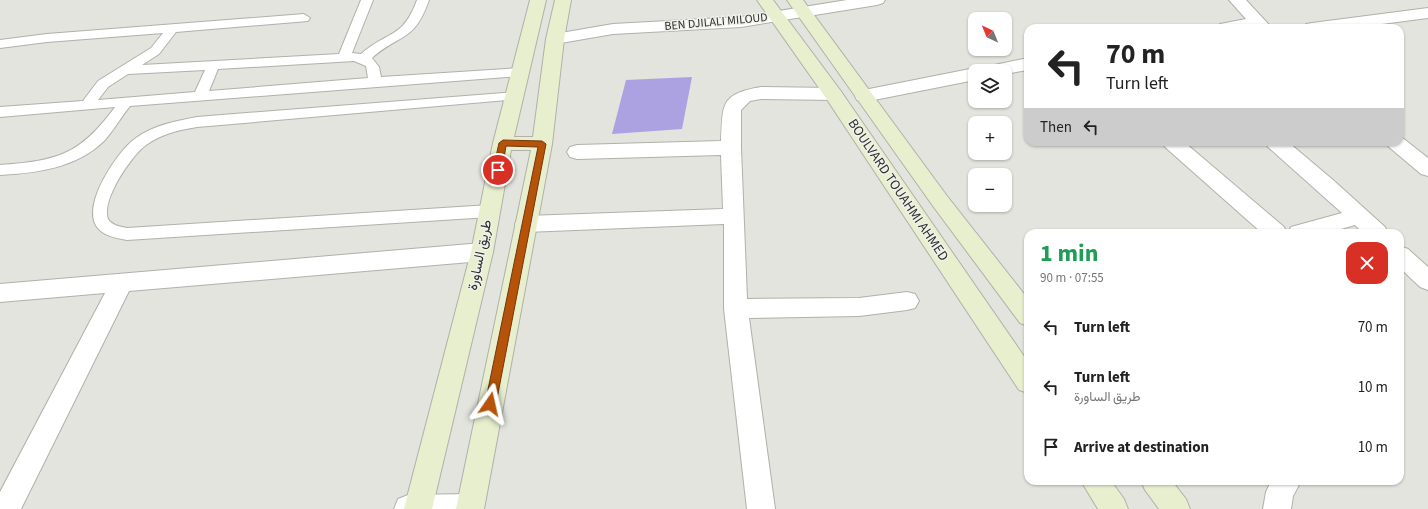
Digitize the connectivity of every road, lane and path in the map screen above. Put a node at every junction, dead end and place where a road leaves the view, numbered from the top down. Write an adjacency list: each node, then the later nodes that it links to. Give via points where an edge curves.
1 (367, 0): 17 (lane)
2 (423, 0): 16 (lane, via 420,11 409,29)
3 (538, 0): 23 (main road, طريق الساورة)
4 (563, 0): 14 (main road)
5 (877, 0): 7 (street, BEN DJILALI MILOUD)
6 (1237, 0): 11 (street)
7 (799, 6): 8 (street, BEN DJILALI MILOUD); 29 (main road, BOULVARD TOUAHMI AHMED)
8 (770, 8): 14 (street, BEN DJILALI MILOUD, via 741,22 613,29); 26 (main road, BOULVARD TOUAHMI AHMED)
9 (1428, 13): 12 (street)
10 (304, 18): 13 (lane)
11 (1261, 24)
12 (1343, 24)
13 (172, 28): 15 (lane); 22 (lane, via 155,51)
14 (555, 39): 34 (main road)
15 (0, 44)
16 (379, 46): 17 (lane); 18 (lane)
17 (346, 52): 18 (lane); 19 (lane)
18 (363, 59): 25 (lane, via 374,68)
19 (213, 65): 22 (lane); 27 (lane)
20 (1024, 65): 21 (street)
21 (1012, 67)
22 (126, 70): 31 (lane, via 103,84)
23 (520, 72): 25 (lane); 28 (main road, طريق الساورة)
24 (968, 75): 29 (street)
25 (374, 82): 27 (lane)
26 (833, 94): 38 (street, via 761,93 744,96 732,110); 57 (main road, BOULVARD TOUAHMI AHMED)
27 (200, 96): 30 (lane)
28 (514, 96): 33 (main road, طريق الساورة); 42 (lane, via 197,122 167,128 152,134 128,152 99,210 101,222 111,230 127,234)
29 (864, 96): 56 (main road, BOULVARD TOUAHMI AHMED)
30 (127, 101): 31 (lane); 41 (lane, via 98,138 73,156 39,167)
31 (87, 105): 32 (lane)
32 (0, 112)
33 (503, 143): 34 (main road); 42 (main road, طريق الساورة)
34 (542, 144): 45 (main road)
35 (1177, 146): 46 (street)
36 (1280, 146): 44 (street)
37 (1401, 146): 40 (street)
38 (731, 148): 39 (street); 43 (street)
39 (577, 152)
40 (1428, 169)
41 (0, 170)
42 (490, 211): 49 (main road, طريق الساورة)
43 (734, 216): 45 (street); 55 (street)
44 (1359, 216): 47 (street); 48 (street)
45 (526, 224): 61 (main road)
46 (1271, 229)
47 (1313, 229)
48 (1373, 229)
49 (482, 252): 52 (street); 63 (main road, طريق الساورة)
50 (1404, 259): 51 (street)
51 (1428, 281)
52 (122, 283): 53 (street); 62 (street)
53 (0, 293)
54 (907, 301): 55 (street, via 859,307)
55 (736, 309): 64 (street)
56 (1024, 311)
57 (1024, 376)
58 (1098, 485): 65 (main road)
59 (1157, 485): 66 (main road)
60 (1284, 485): 67 (street, via 1280,492)
61 (470, 508): 63 (street)
62 (6, 509)
63 (414, 509)
64 (761, 509)
65 (1114, 509)
66 (1176, 509)
67 (1277, 509)

